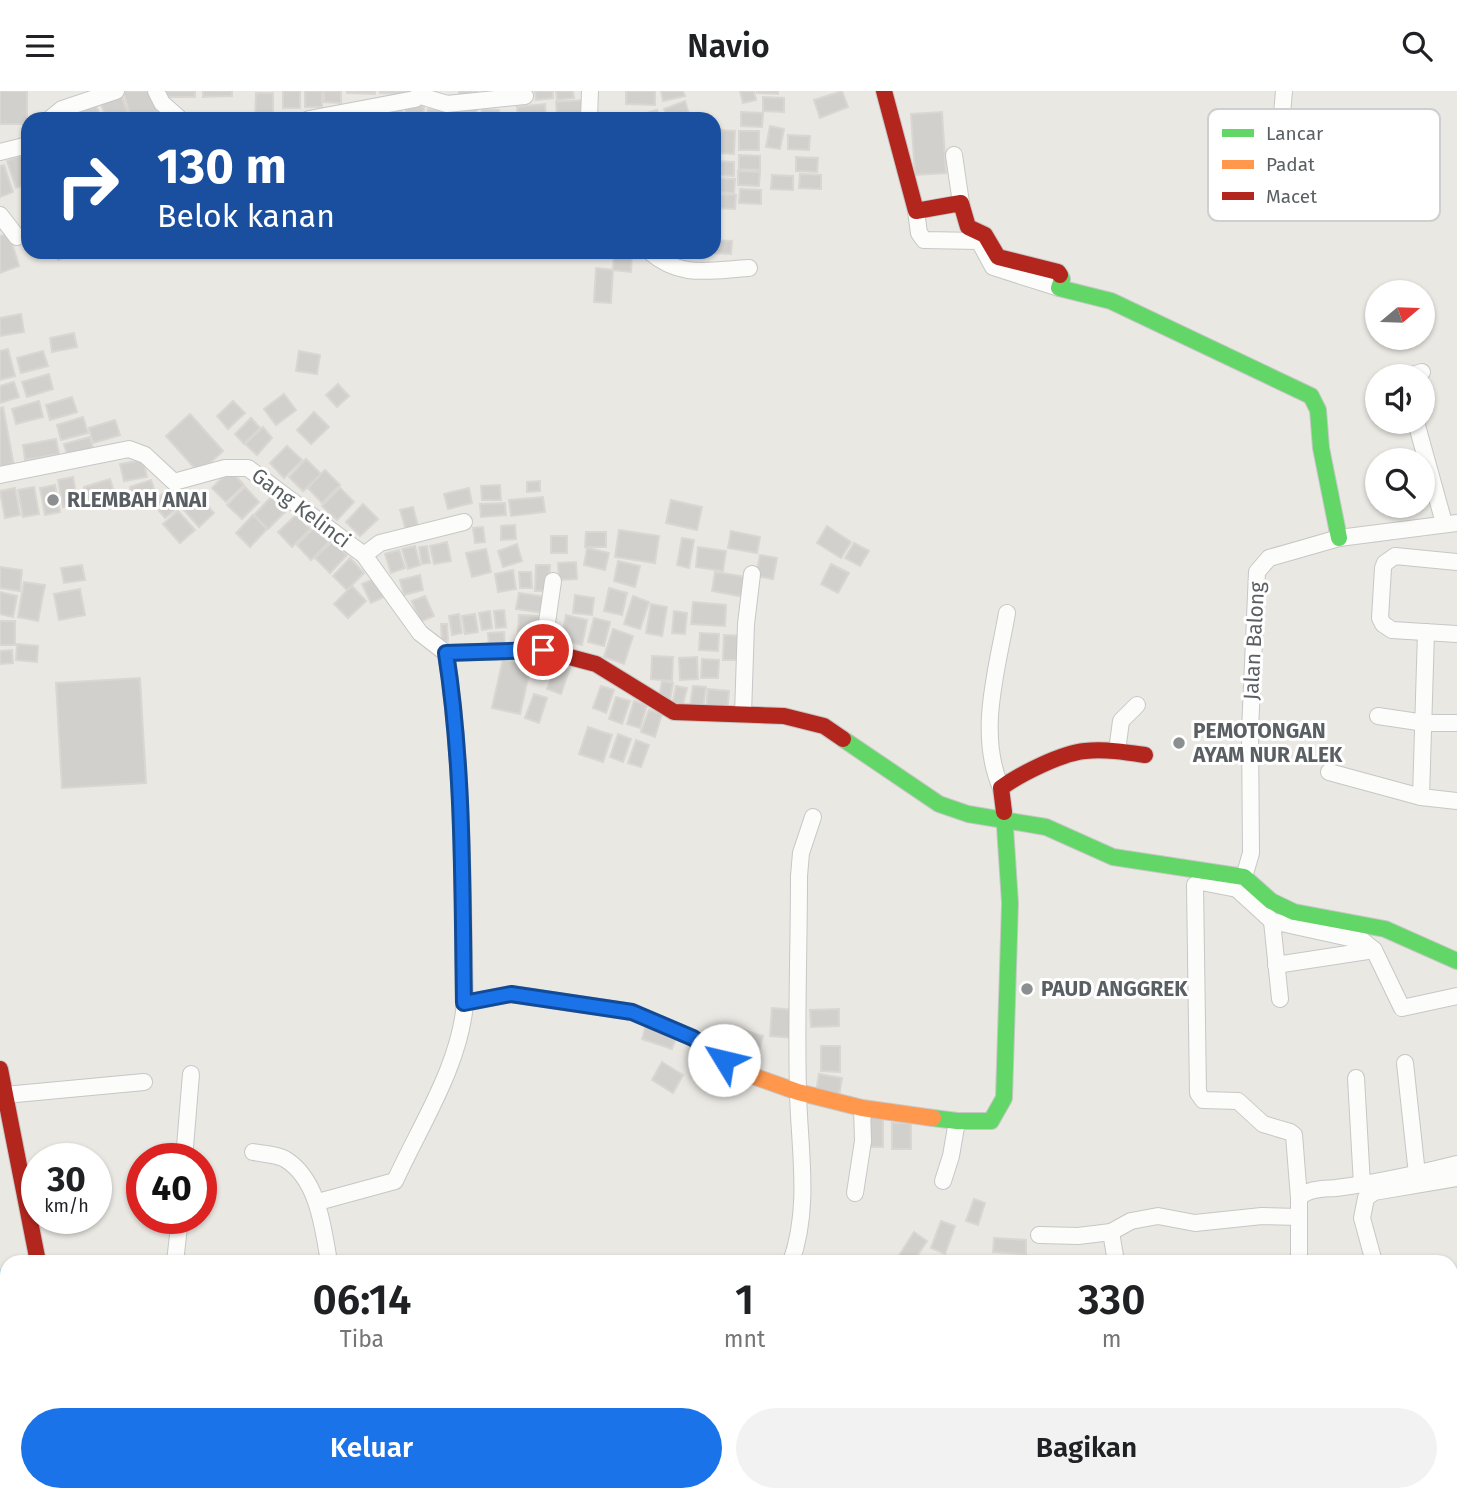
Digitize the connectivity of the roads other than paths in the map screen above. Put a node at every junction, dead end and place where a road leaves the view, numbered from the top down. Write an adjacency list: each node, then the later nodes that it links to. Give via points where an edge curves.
1 (116, 91): 9 (street)
2 (156, 91): 10 (street)
3 (590, 91): 12 (street)
4 (884, 91): 17 (street)
5 (1284, 91): 8 (street)
6 (421, 93): 7 (street, via 447,104); 11 (street, via 415,99)
7 (525, 96)
8 (1282, 109)
9 (58, 112)
10 (172, 112)
11 (346, 112)
12 (589, 112)
13 (21, 147): 14 (street)
14 (0, 152)
15 (954, 155): 16 (street)
16 (961, 203): 17 (street); 22 (street, via 968,227 985,235 998,257 1058,272 1062,279)
17 (916, 211): 22 (street, via 924,240 979,241 993,267)
18 (0, 215): 19 (street)
19 (17, 237)
20 (658, 259): 21 (street, via 686,271)
21 (749, 268)
22 (1059, 288): 27 (street, via 1111,301 1311,396 1318,410)
23 (1420, 434): 26 (street)
24 (0, 475): 28 (street, Gang Kelinci, via 129,449 145,455 174,482 225,468 248,468)
25 (464, 522): 28 (street, Gang Kelinci, via 380,543)
26 (1450, 523): 27 (street, Jalan Balong)
27 (1339, 538): 50 (street, Jalan Balong, via 1269,558 1257,572 1250,731 1251,853)
28 (364, 555): 36 (street, Gang Kelinci, via 420,633)
29 (1457, 562): 33 (street, via 1395,556 1382,568 1383,624 1392,630)
30 (752, 574): 38 (street)
31 (553, 581): 35 (street)
32 (1007, 613): 45 (street, via 991,704 990,755)
33 (1426, 632): 34 (street); 40 (street)
34 (1457, 634)
35 (543, 650): 36 (street); 38 (street, via 596,664 674,712)
36 (446, 653): 57 (street, via 458,760)
37 (1137, 705): 42 (street, via 1121,721)
38 (743, 714): 49 (street, via 784,716 824,726 939,804)
39 (1378, 716): 40 (street)
40 (1424, 723): 41 (street); 46 (street)
41 (1457, 723)
42 (1117, 751): 43 (street); 45 (street, via 1083,751 1022,773)
43 (1145, 755)
44 (1329, 772): 46 (street)
45 (1001, 788): 49 (street)
46 (1421, 797): 47 (street)
47 (1457, 801)
48 (813, 817): 63 (street, via 799,876)
49 (1007, 822): 50 (street, via 1046,827 1113,857); 66 (street, via 1004,1098 991,1121)
50 (1244, 877): 53 (street, via 1271,901 1294,912 1385,929)
51 (1272, 921): 52 (street, via 1363,941); 54 (street); 74 (street, via 1237,888 1195,885 1198,1093 1203,1100 1238,1101 1264,1124 1293,1135)
52 (1374, 950): 54 (street); 55 (street, via 1402,1008)
53 (1457, 961)
54 (1276, 965): 56 (street)
55 (1457, 996)
56 (1280, 999)
57 (464, 1003): 63 (street, via 511,994 632,1012 693,1038 739,1071); 75 (street, via 463,1024 450,1066 395,1181)
58 (1405, 1063): 70 (street)
59 (0, 1069): 64 (street)
60 (191, 1074): 67 (street)
61 (1356, 1078): 72 (street)
62 (144, 1082): 64 (street)
63 (798, 1091): 65 (street); 83 (street, via 803,1195)
64 (5, 1095): 80 (street)
65 (862, 1108): 66 (street); 73 (street, via 863,1141)
66 (957, 1121): 71 (street)
67 (185, 1143)
68 (253, 1152): 75 (street, via 282,1158 295,1167)
69 (1457, 1171): 70 (street); 86 (street, via 1366,1198 1363,1218)
70 (1417, 1174): 72 (street)
71 (943, 1181)
72 (1362, 1185): 74 (street, via 1312,1191)
73 (855, 1193)
74 (1299, 1198): 76 (street)
75 (318, 1202): 82 (street)
76 (1299, 1217): 77 (street, via 1195,1223 1158,1216 1131,1221); 85 (street)
77 (1111, 1232): 79 (street); 84 (street)
78 (178, 1234): 81 (street)
79 (1039, 1235)
80 (37, 1255)
81 (176, 1255)
82 (328, 1255)
83 (793, 1255)
84 (1115, 1255)
85 (1299, 1255)
86 (1372, 1255)

